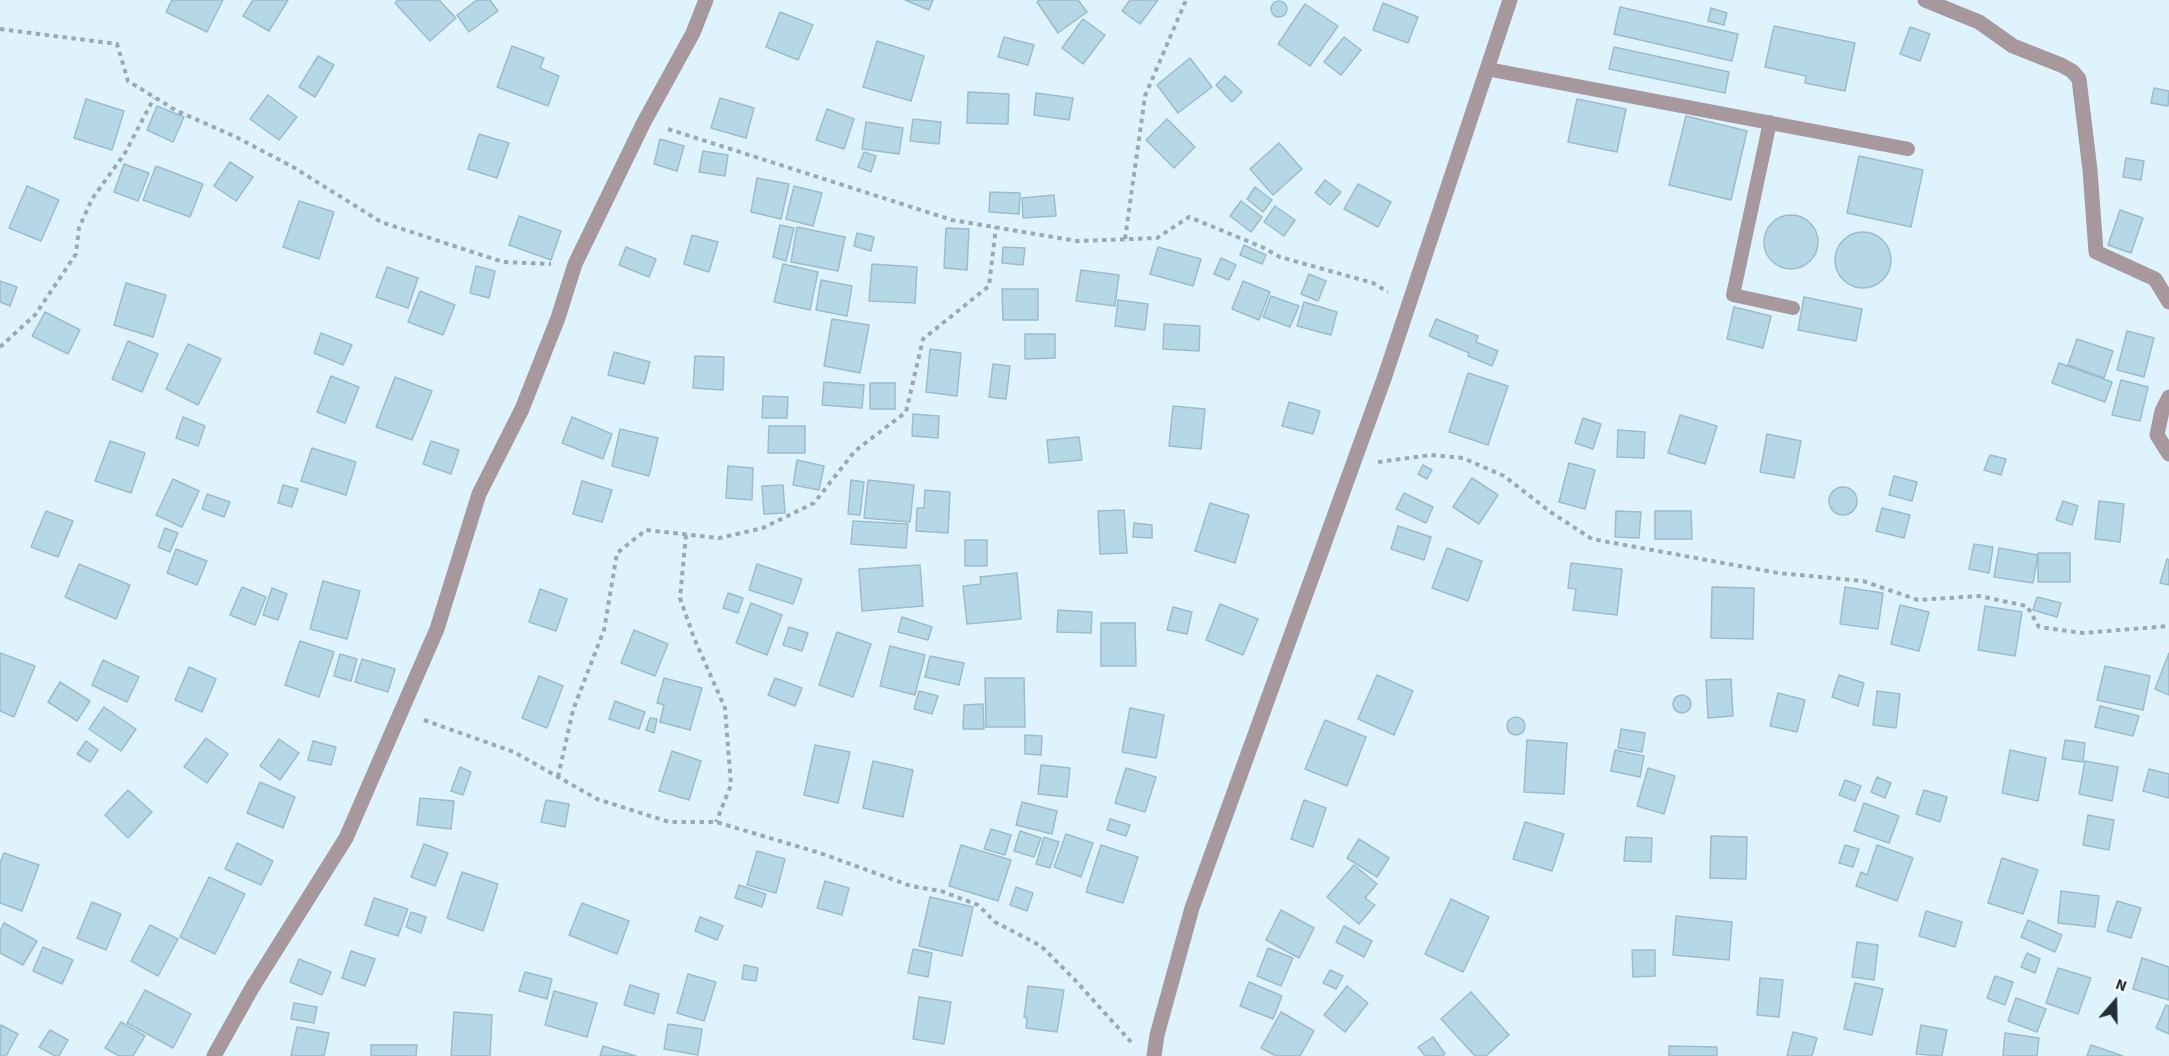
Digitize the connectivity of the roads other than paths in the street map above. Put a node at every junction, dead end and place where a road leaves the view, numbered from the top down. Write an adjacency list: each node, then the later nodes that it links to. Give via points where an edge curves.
1 (706, 0): 11 (street, via 693,33 644,122 575,264 522,409 479,494 437,629 346,838)
2 (1510, 0): 4 (street)
3 (1925, 0): 7 (street, via 1978,22 2013,46 2061,65 2079,79 2096,252 2155,279)
4 (1487, 69): 5 (lane); 12 (street, via 1409,306 1192,908)
5 (1770, 122): 6 (lane); 8 (lane, via 1733,295)
6 (1908, 149)
7 (2169, 302)
8 (1792, 308)
9 (2169, 397): 10 (street, via 2157,435)
10 (2169, 454)
11 (214, 1056)
12 (1154, 1056)

